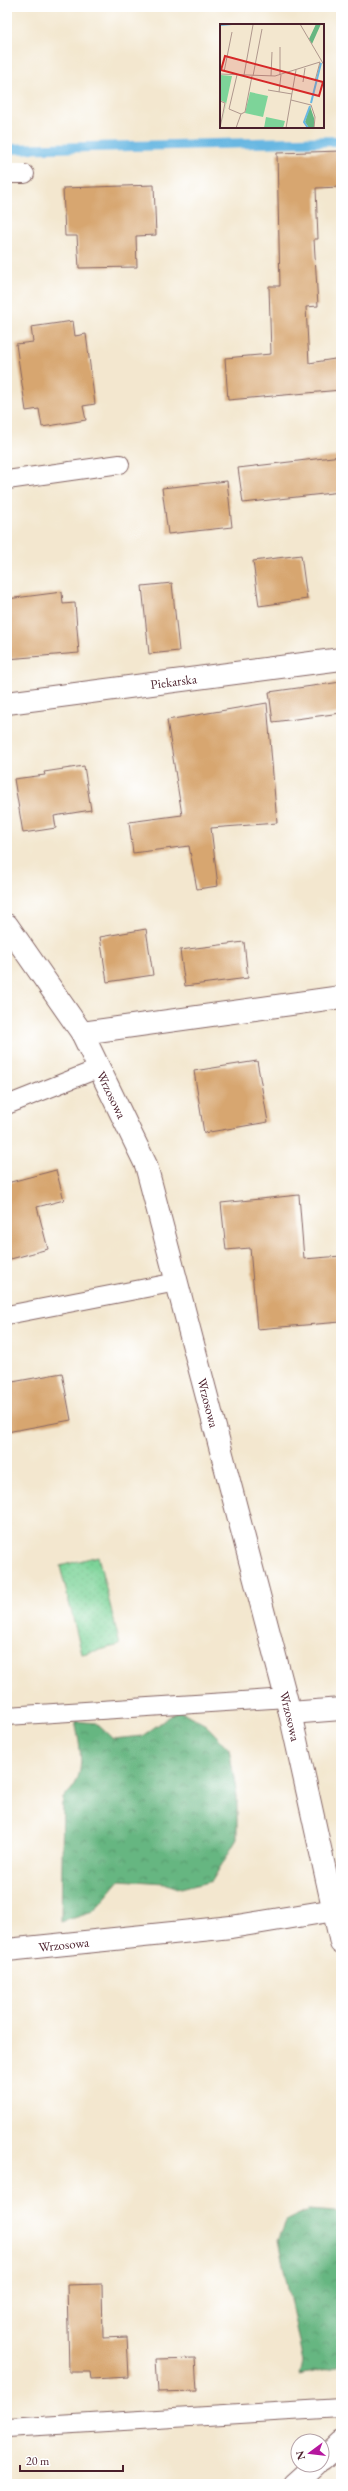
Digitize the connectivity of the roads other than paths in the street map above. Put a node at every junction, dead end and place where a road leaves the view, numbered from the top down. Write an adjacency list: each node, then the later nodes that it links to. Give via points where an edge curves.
1 (7, 174): 2 (lane)
2 (26, 174)
3 (120, 464): 4 (lane)
4 (7, 480)
5 (341, 659): 6 (street, Piekarska)
6 (7, 703)
7 (7, 925): 9 (street, Wrzosowa)
8 (341, 997): 9 (street)
9 (82, 1033): 10 (street, Wrzosowa)
10 (100, 1068): 11 (lane); 12 (street, Wrzosowa, via 146,1165)
11 (7, 1105)
12 (177, 1282): 13 (lane); 14 (street, Wrzosowa)
13 (7, 1315)
14 (289, 1705): 15 (street); 16 (lane); 17 (street, Wrzosowa)
15 (341, 1709)
16 (7, 1716)
17 (335, 1910): 18 (street, Wrzosowa); 19 (street, Wrzosowa, via 231,1927)
18 (341, 1943)
19 (7, 1950)
20 (341, 2408): 21 (lane)
21 (7, 2428)
22 (341, 2442): 23 (street)
23 (330, 2452)
24 (308, 2473): 25 (street)
25 (296, 2484)

